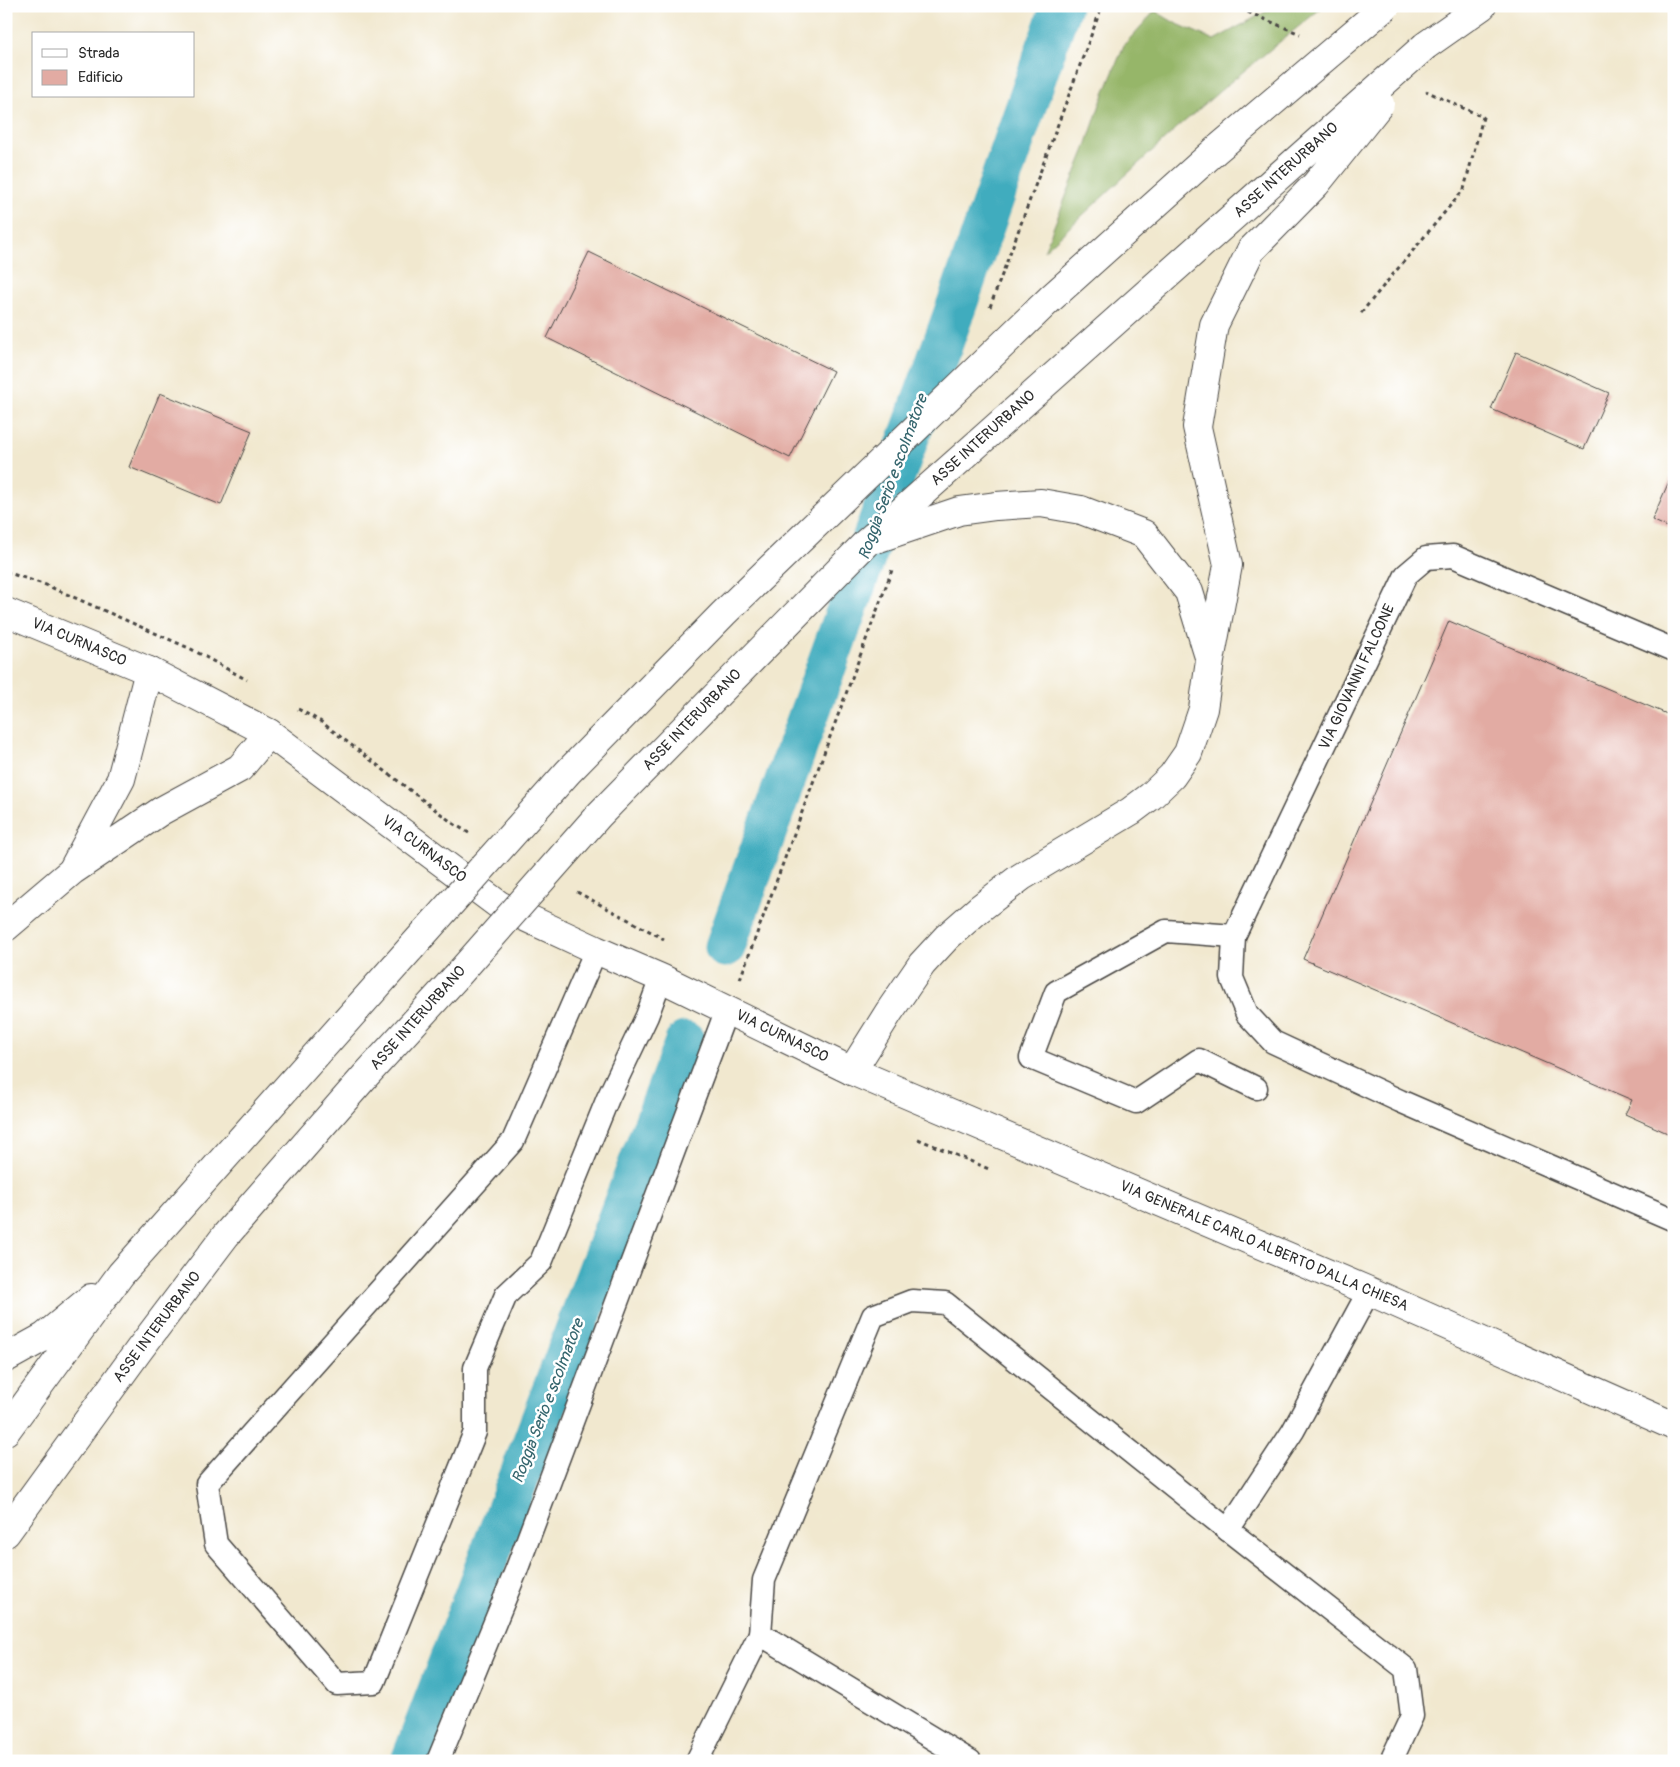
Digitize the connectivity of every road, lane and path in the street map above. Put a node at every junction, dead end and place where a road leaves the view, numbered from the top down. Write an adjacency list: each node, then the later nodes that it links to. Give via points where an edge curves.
1 (1386, 6): 19 (main road, bridge, via 1215,151 1050,299 724,613 568,772)
2 (1482, 6): 3 (main road, ASSE INTERURBANO)
3 (1425, 46): 4 (main road, ASSE INTERURBANO, bridge); 7 (main road, bridge, via 1316,184 1250,250 1214,326 1198,427 1228,565)
4 (866, 543): 7 (main road, bridge, via 959,511 1041,503 1081,510 1144,534 1189,592); 25 (main road, ASSE INTERURBANO, bridge, via 598,816 226,1235)
5 (6, 612): 8 (main road, VIA CURNASCO)
6 (1674, 650): 12 (lane, VIA GIOVANNI FALCONE, via 1453,556 1426,558 1406,575)
7 (1210, 661): 16 (main road, via 1203,709 1188,753 1172,776 1131,811 1021,877 947,937 922,964)
8 (149, 671): 9 (main road, VIA CURNASCO); 10 (main road, via 121,779)
9 (269, 733): 10 (main road, via 240,768 161,811); 13 (main road, VIA CURNASCO, via 499,905)
10 (72, 871): 11 (main road)
11 (6, 927)
12 (1234, 936): 17 (lane, via 1166,931 1056,992 1031,1058 1136,1102 1199,1060); 18 (lane, VIA GIOVANNI FALCONE, via 1232,978 1247,1014 1274,1042 1400,1101)
13 (596, 950): 14 (main road, VIA CURNASCO); 14 (lane, via 513,1141 207,1484 216,1544 337,1684 374,1682 475,1432 475,1368 506,1295 541,1262)
14 (661, 978): 15 (main road, VIA CURNASCO)
15 (727, 1010): 16 (main road, VIA CURNASCO); 27 (lane, via 516,1571)
16 (852, 1071): 20 (main road, VIA GENERALE CARLO ALBERTO DALLA CHIESA)
17 (1256, 1088)
18 (1674, 1220)
19 (122, 1274): 21 (main road, via 44,1337); 23 (main road)
20 (1370, 1291): 22 (main road, VIA GENERALE CARLO ALBERTO DALLA CHIESA); 24 (lane, via 1292,1431)
21 (6, 1358)
22 (1674, 1426)
23 (6, 1432)
24 (1228, 1530): 26 (lane, via 945,1303 912,1301 873,1316 764,1580); 30 (lane, via 1406,1669 1412,1716)
25 (6, 1533)
26 (760, 1634): 28 (lane); 29 (lane)
27 (438, 1761)
28 (697, 1761)
29 (970, 1761)
30 (1391, 1761)

